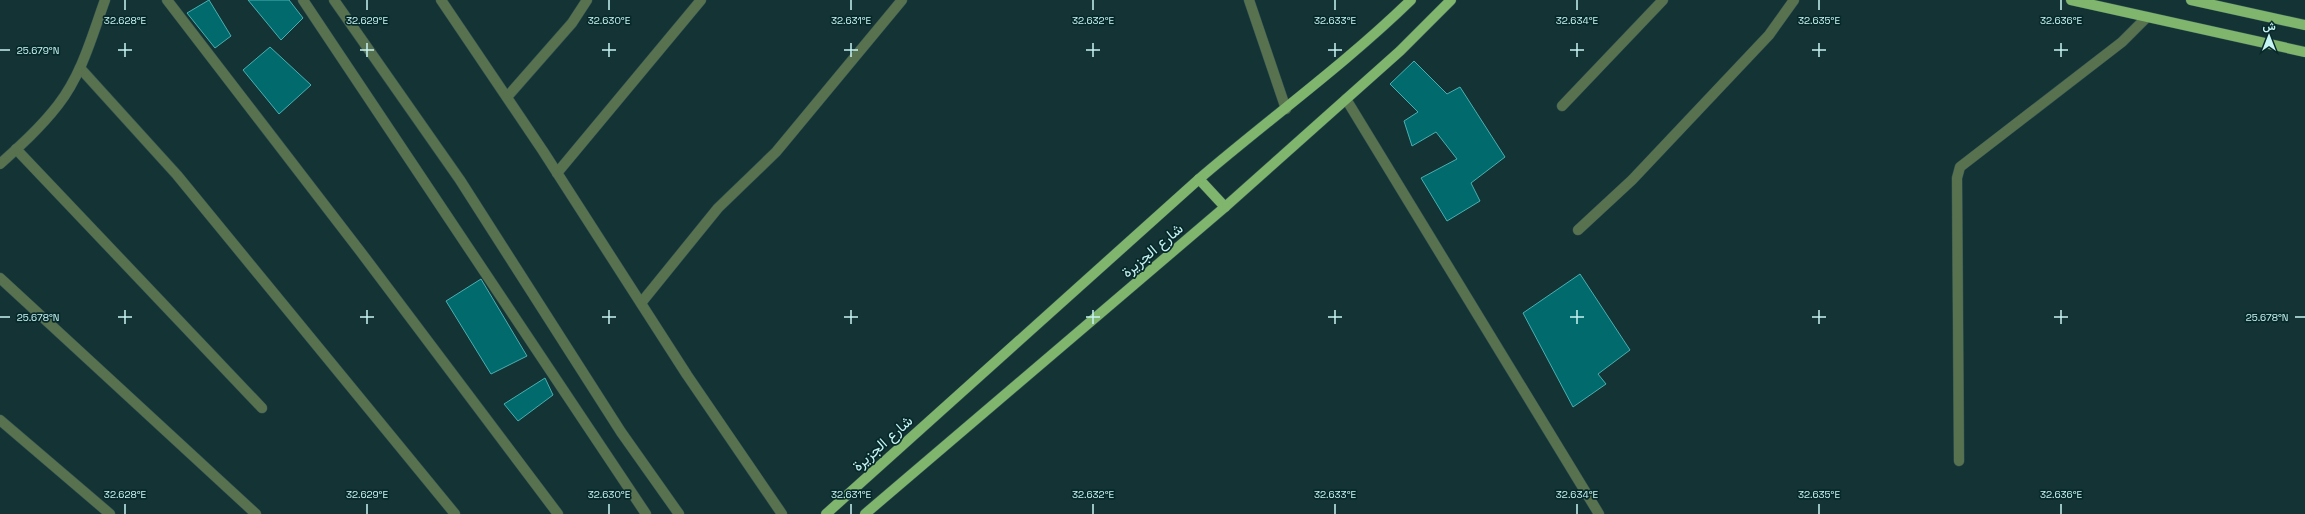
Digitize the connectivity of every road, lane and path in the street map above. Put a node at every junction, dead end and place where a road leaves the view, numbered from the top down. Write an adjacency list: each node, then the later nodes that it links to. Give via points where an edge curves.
1 (105, 0): 19 (street)
2 (167, 0): 38 (street)
3 (303, 0): 39 (street)
4 (334, 0): 40 (street, via 460,180 621,432)
5 (442, 0): 20 (street)
6 (586, 0): 20 (street, via 567,28)
7 (701, 0): 26 (street)
8 (902, 0): 31 (street, via 776,152 718,208)
9 (1249, 0): 23 (street)
10 (1411, 0): 23 (main road, شارع الجزيرة, via 1334,71)
11 (1451, 0): 21 (main road, شارع الجزيرة, via 1400,51)
12 (1663, 0): 22 (street)
13 (1794, 0): 29 (street, via 1769,35 1632,180)
14 (2071, 0): 16 (main road)
15 (2191, 0): 17 (main road)
16 (2147, 17): 18 (main road); 34 (street, via 2122,42 1965,162 1958,171)
17 (2305, 25)
18 (2305, 52)
19 (80, 68): 24 (street, via 58,105); 37 (street, via 177,175)
20 (507, 97): 26 (street)
21 (1346, 99): 28 (main road, شارع الجزيرة); 44 (street)
22 (1562, 106)
23 (1286, 108): 27 (main road, شارع الجزيرة)
24 (16, 149): 25 (street); 32 (street)
25 (0, 164)
26 (557, 173): 31 (street)
27 (1199, 179): 28 (main road); 42 (main road, شارع الجزيرة)
28 (1225, 207): 43 (main road, شارع الجزيرة)
29 (1578, 230)
30 (0, 278): 36 (street)
31 (641, 303): 41 (street)
32 (262, 408)
33 (0, 420): 35 (street)
34 (1959, 461)
35 (110, 514)
36 (256, 514)
37 (455, 514)
38 (558, 514)
39 (646, 514)
40 (680, 514)
41 (782, 514)
42 (826, 514)
43 (865, 514)
44 (1599, 514)

